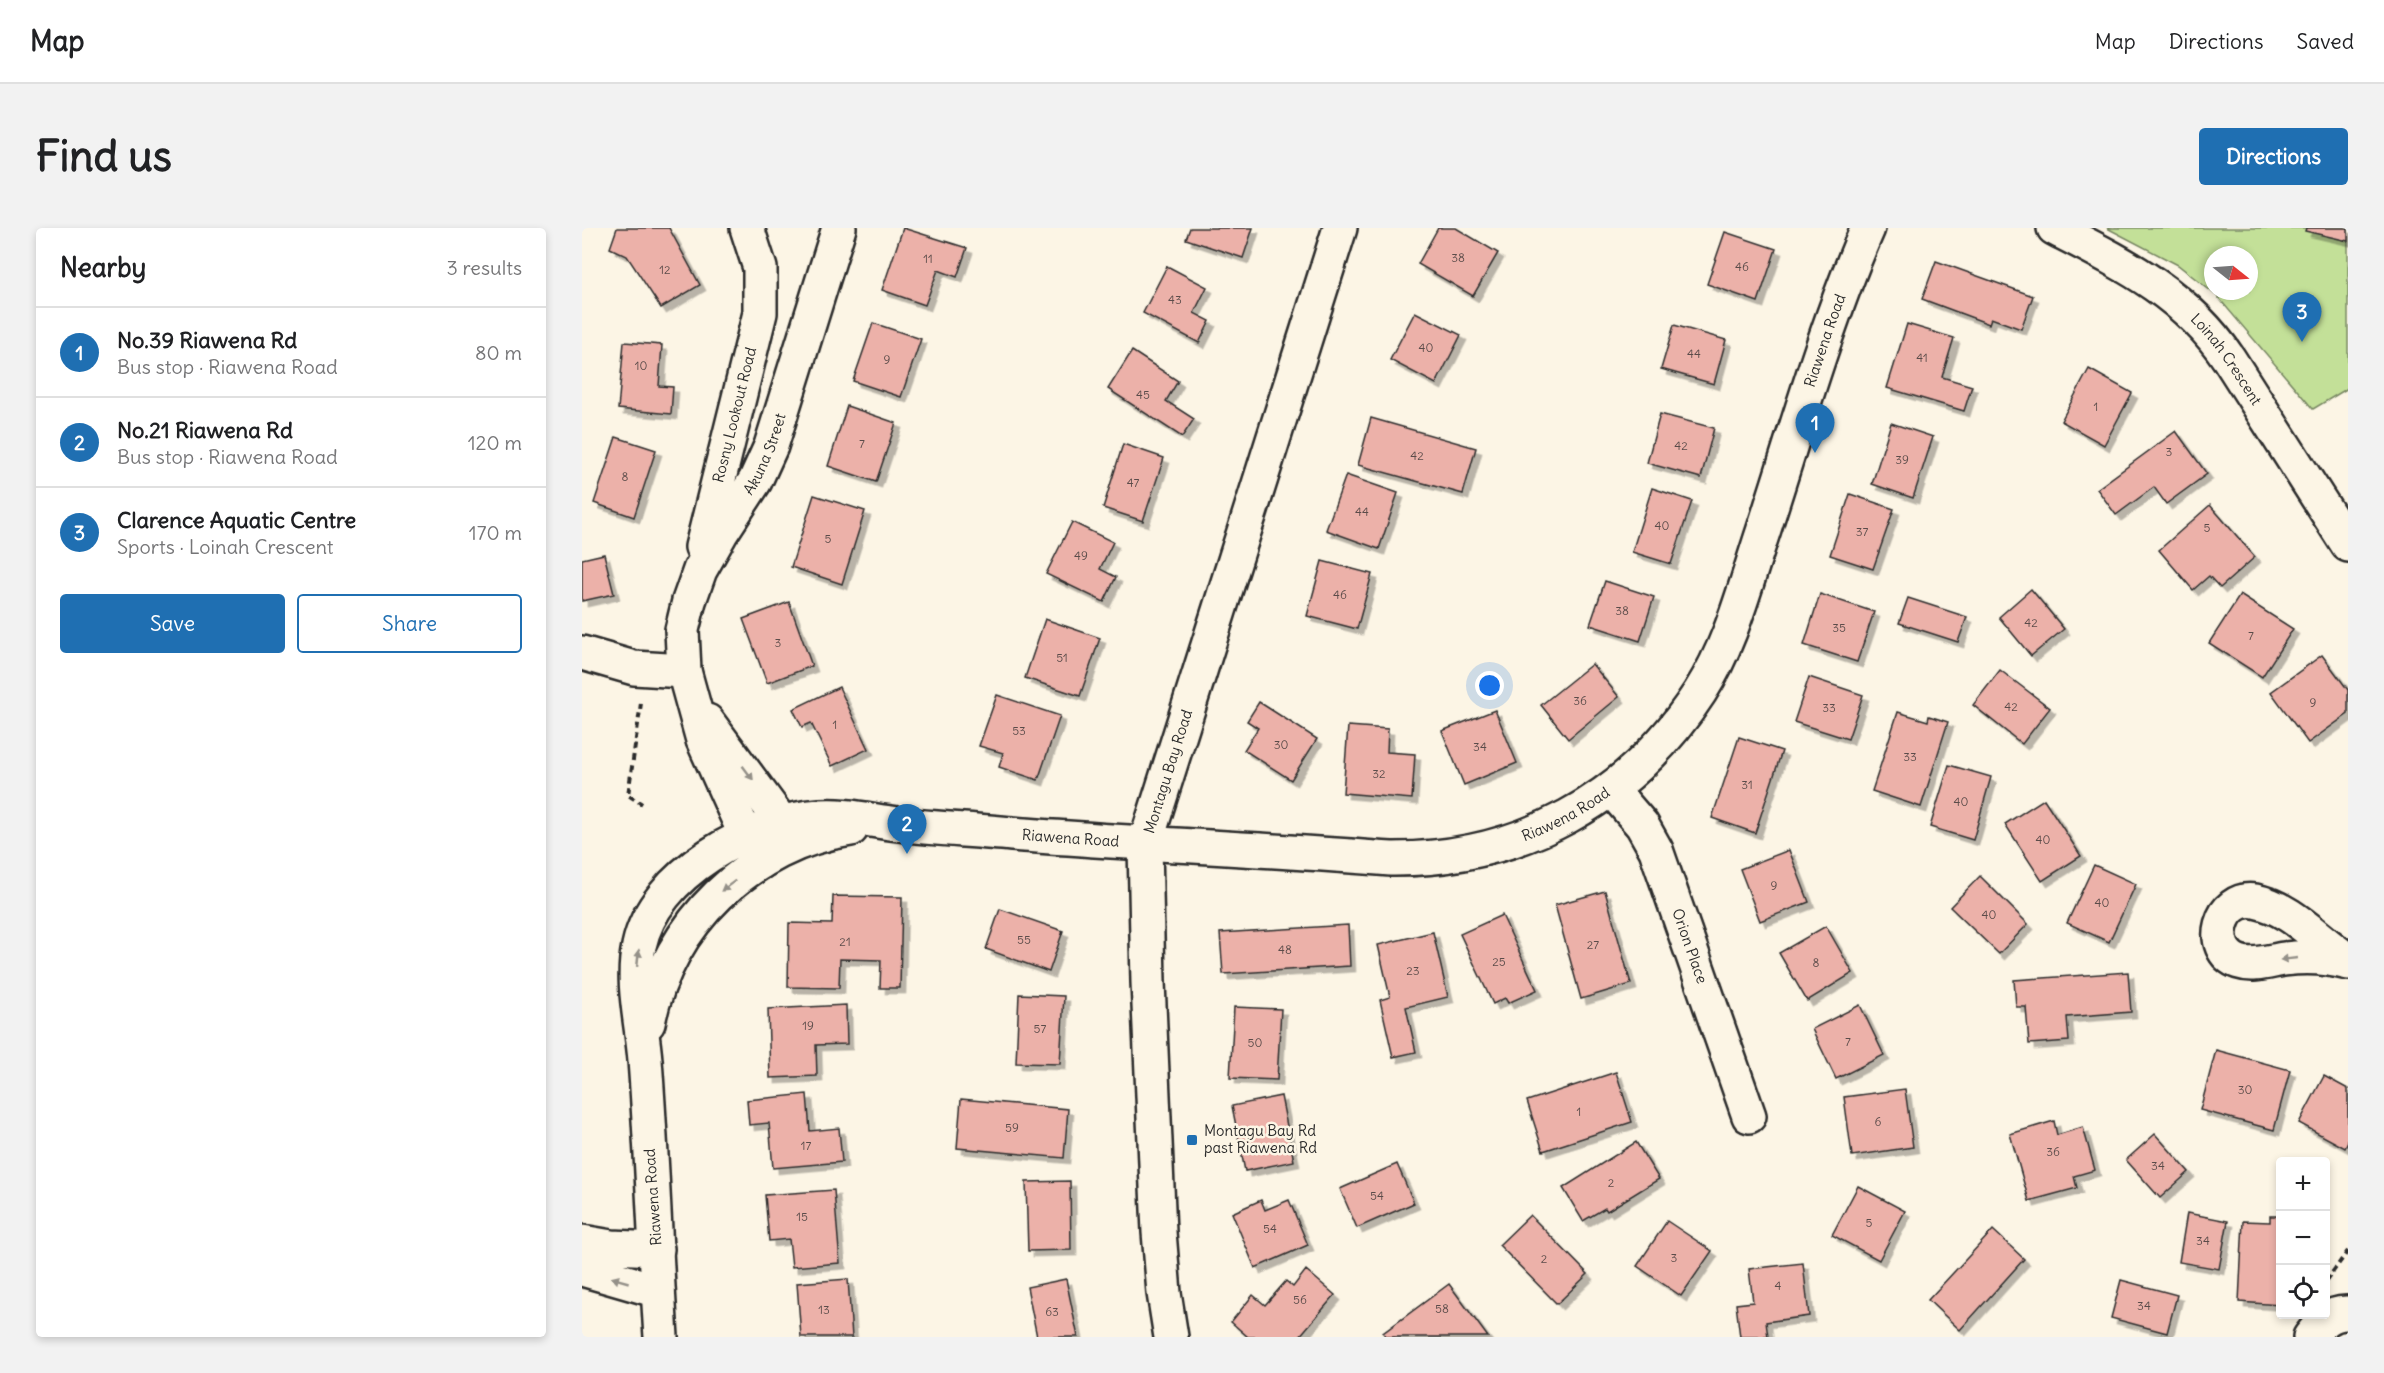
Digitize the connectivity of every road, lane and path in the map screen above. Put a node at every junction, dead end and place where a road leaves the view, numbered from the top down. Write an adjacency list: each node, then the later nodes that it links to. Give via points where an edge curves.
1 (747, 228): 7 (street, Rosny Lookout Road, via 760,268 760,313)
2 (839, 228): 7 (street, Akuna Street, via 771,446 755,481 709,552)
3 (1341, 228): 14 (street, Montagu Bay Road)
4 (1868, 228): 11 (street, Riawena Road, via 1832,319 1735,617 1718,656 1701,690 1673,730)
5 (2054, 228): 6 (street, Loinah Crescent, via 2153,283 2204,325)
6 (2348, 545)
7 (689, 601): 10 (street, Akuna Street, via 682,630)
8 (582, 653): 9 (street)
9 (646, 669): 10 (street); 12 (path, via 628,795)
10 (684, 671): 13 (street, Akuna Street, one-way to 13, via 707,721); 15 (street, Akuna Street, via 711,760)
11 (1611, 789): 14 (street, Riawena Road, via 1538,833 1461,855 1391,859); 16 (street, Orion Place, via 1642,825 1656,850)
12 (642, 804)
13 (791, 834): 14 (street, Riawena Road, via 898,824); 15 (street, Riawena Road)
14 (1145, 844): 25 (street, Montagu Bay Road, via 1159,1232)
15 (754, 849): 18 (street, Riawena Road, via 684,933 652,1002 644,1058)
16 (1749, 1116)
17 (582, 1242): 18 (street)
18 (657, 1249): 22 (street, Riawena Road)
19 (2348, 1251): 21 (path)
20 (582, 1269): 22 (street, one-way to 20)
21 (2330, 1274)
22 (658, 1291): 24 (street, Riawena Road)
23 (2348, 1313): 26 (street, via 2337,1313 2325,1320)
24 (661, 1337)
25 (1171, 1337)
26 (2310, 1337)

